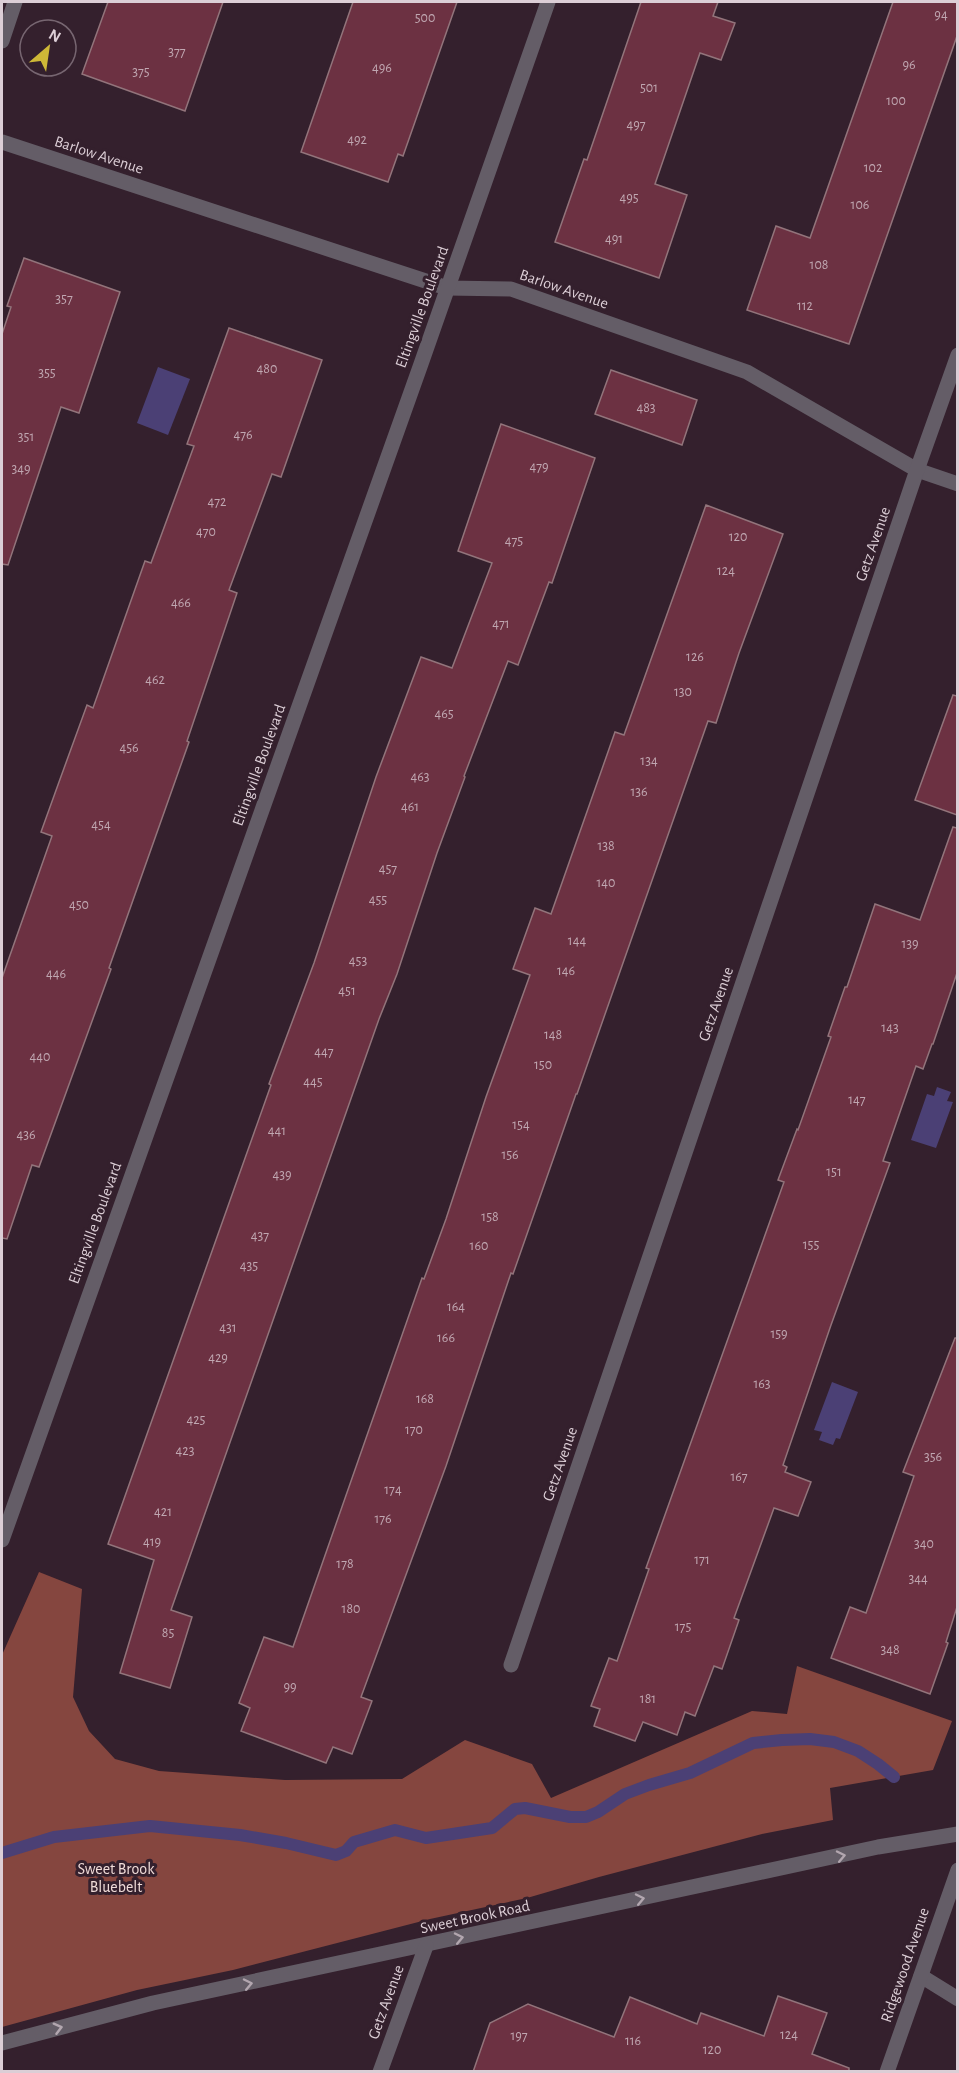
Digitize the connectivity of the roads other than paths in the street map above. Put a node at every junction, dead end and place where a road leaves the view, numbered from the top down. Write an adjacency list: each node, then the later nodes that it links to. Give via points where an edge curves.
1 (15, 2): 3 (street)
2 (548, 2): 5 (street, Eltingville Boulevard)
3 (2, 41)
4 (2, 142): 5 (street, Barlow Avenue)
5 (447, 288): 7 (street, Barlow Avenue, via 511,289 747,372); 9 (street, Eltingville Boulevard)
6 (957, 356): 7 (street, Getz Avenue)
7 (917, 470): 8 (street, Barlow Avenue); 10 (street, Getz Avenue)
8 (957, 484)
9 (2, 1540)
10 (511, 1665)
11 (957, 1834): 13 (street, Sweet Brook Road, one-way to 11, via 878,1847)
12 (957, 1870): 14 (street, Ridgewood Avenue)
13 (426, 1946): 16 (street, Sweet Brook Road, one-way to 13, via 153,2003); 17 (street, Getz Avenue)
14 (921, 1976): 15 (street); 18 (street, Ridgewood Avenue)
15 (957, 1999)
16 (2, 2043)
17 (380, 2072)
18 (887, 2072)

